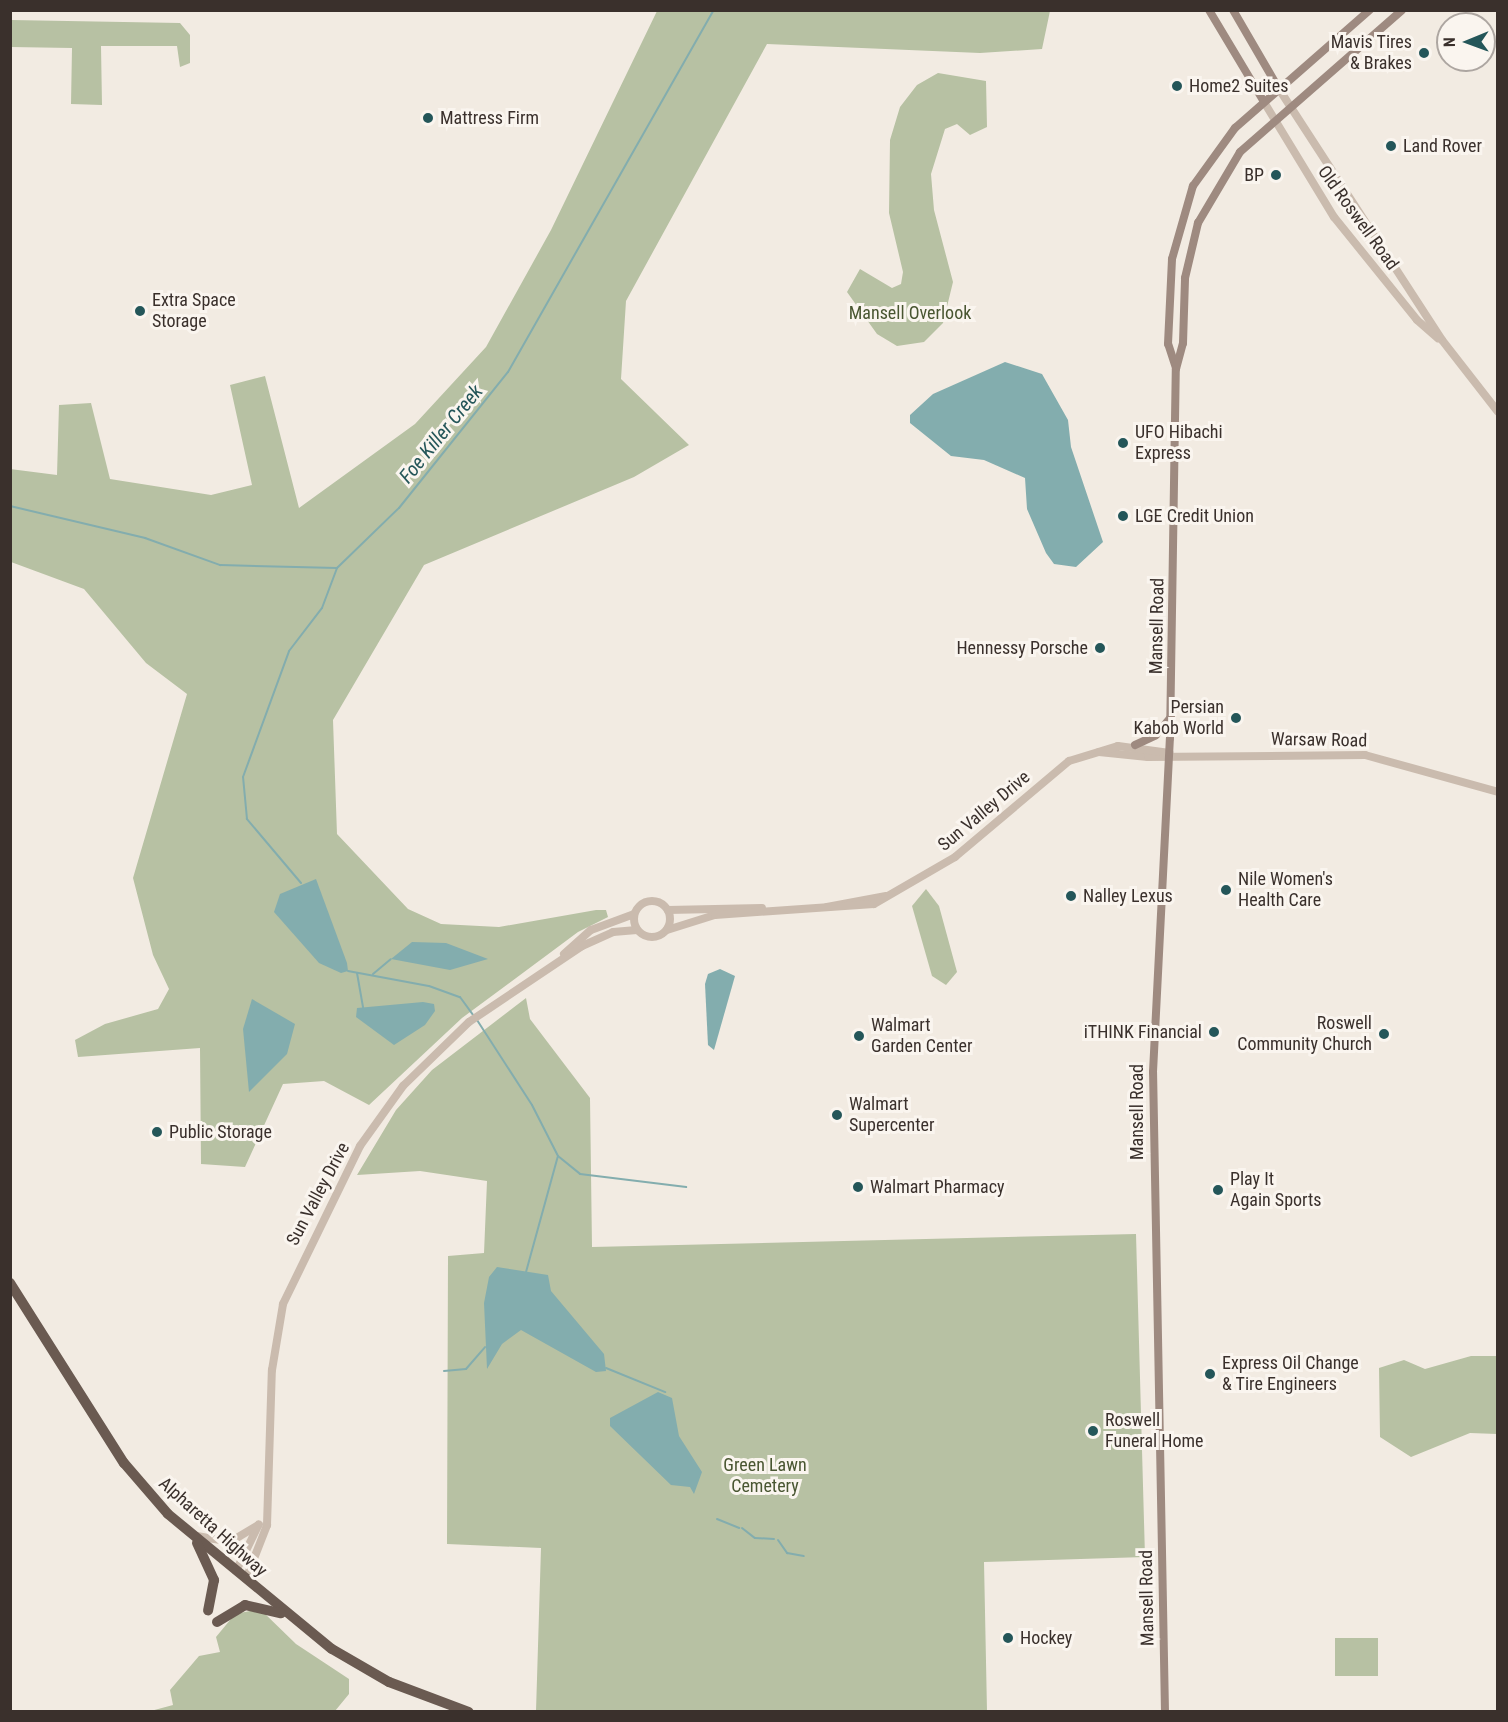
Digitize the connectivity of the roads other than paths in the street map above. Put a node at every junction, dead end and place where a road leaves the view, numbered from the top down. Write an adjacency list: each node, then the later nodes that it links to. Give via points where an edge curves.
1 (1209, 10): 6 (main road)
2 (1233, 10): 5 (main road)
3 (1370, 10): 5 (main road, Mansell Road)
4 (1402, 10): 7 (main road, Mansell Road)
5 (1279, 89): 6 (main road, Mansell Road); 7 (street, Old Roswell Road)
6 (1264, 102): 8 (street, Old Roswell Road); 10 (main road, Mansell Road, via 1217,147 1184,208 1169,291 1168,344)
7 (1290, 107): 8 (main road, Mansell Road); 9 (street, Old Roswell Road)
8 (1275, 120): 9 (street, Old Roswell Road, via 1334,217 1417,320); 10 (main road, Mansell Road, via 1224,174 1198,224 1185,278 1183,344)
9 (1442, 340): 11 (street, Old Roswell Road)
10 (1176, 369): 12 (main road, Mansell Road)
11 (1497, 412)
12 (1171, 717): 13 (main road, via 1156,735); 15 (main road, Mansell Road)
13 (1135, 745): 14 (street, Sun Valley Drive); 15 (street, Sun Valley Drive)
14 (1099, 752): 15 (street, Sun Valley Drive); 17 (street, Sun Valley Drive, via 1061,766 969,846 887,895 825,908)
15 (1170, 753): 16 (street, Warsaw Road, via 1365,755); 33 (main road, Mansell Road, via 1152,1122)
16 (1497, 792)
17 (769, 909): 18 (street, Sun Valley Drive, via 743,904); 21 (street, Sun Valley Drive, via 701,917)
18 (668, 910): 19 (street, Sun Valley Drive, via 651,900); 21 (street)
19 (634, 914): 20 (street); 22 (street, Sun Valley Drive, via 591,930)
20 (637, 930): 21 (street, Sun Valley Drive, via 651,937); 22 (street, Sun Valley Drive, via 598,938)
21 (667, 930)
22 (550, 969): 24 (street, Sun Valley Drive, via 468,1022 403,1086 360,1146 307,1246 282,1304 275,1340)
23 (10, 1283): 26 (highway, Alpharetta Highway, via 124,1463)
24 (266, 1513): 25 (street); 28 (street, Sun Valley Drive, via 264,1537)
25 (258, 1525): 26 (street, via 230,1542); 27 (street)
26 (192, 1535): 27 (highway, Alpharetta Highway); 29 (highway, via 213,1573)
27 (236, 1571): 28 (highway, Alpharetta Highway)
28 (246, 1579): 31 (highway, Alpharetta Highway)
29 (208, 1610)
30 (217, 1622): 31 (highway, via 251,1605)
31 (299, 1624): 32 (highway, Alpharetta Highway, via 389,1682)
32 (470, 1712)
33 (1165, 1712)

